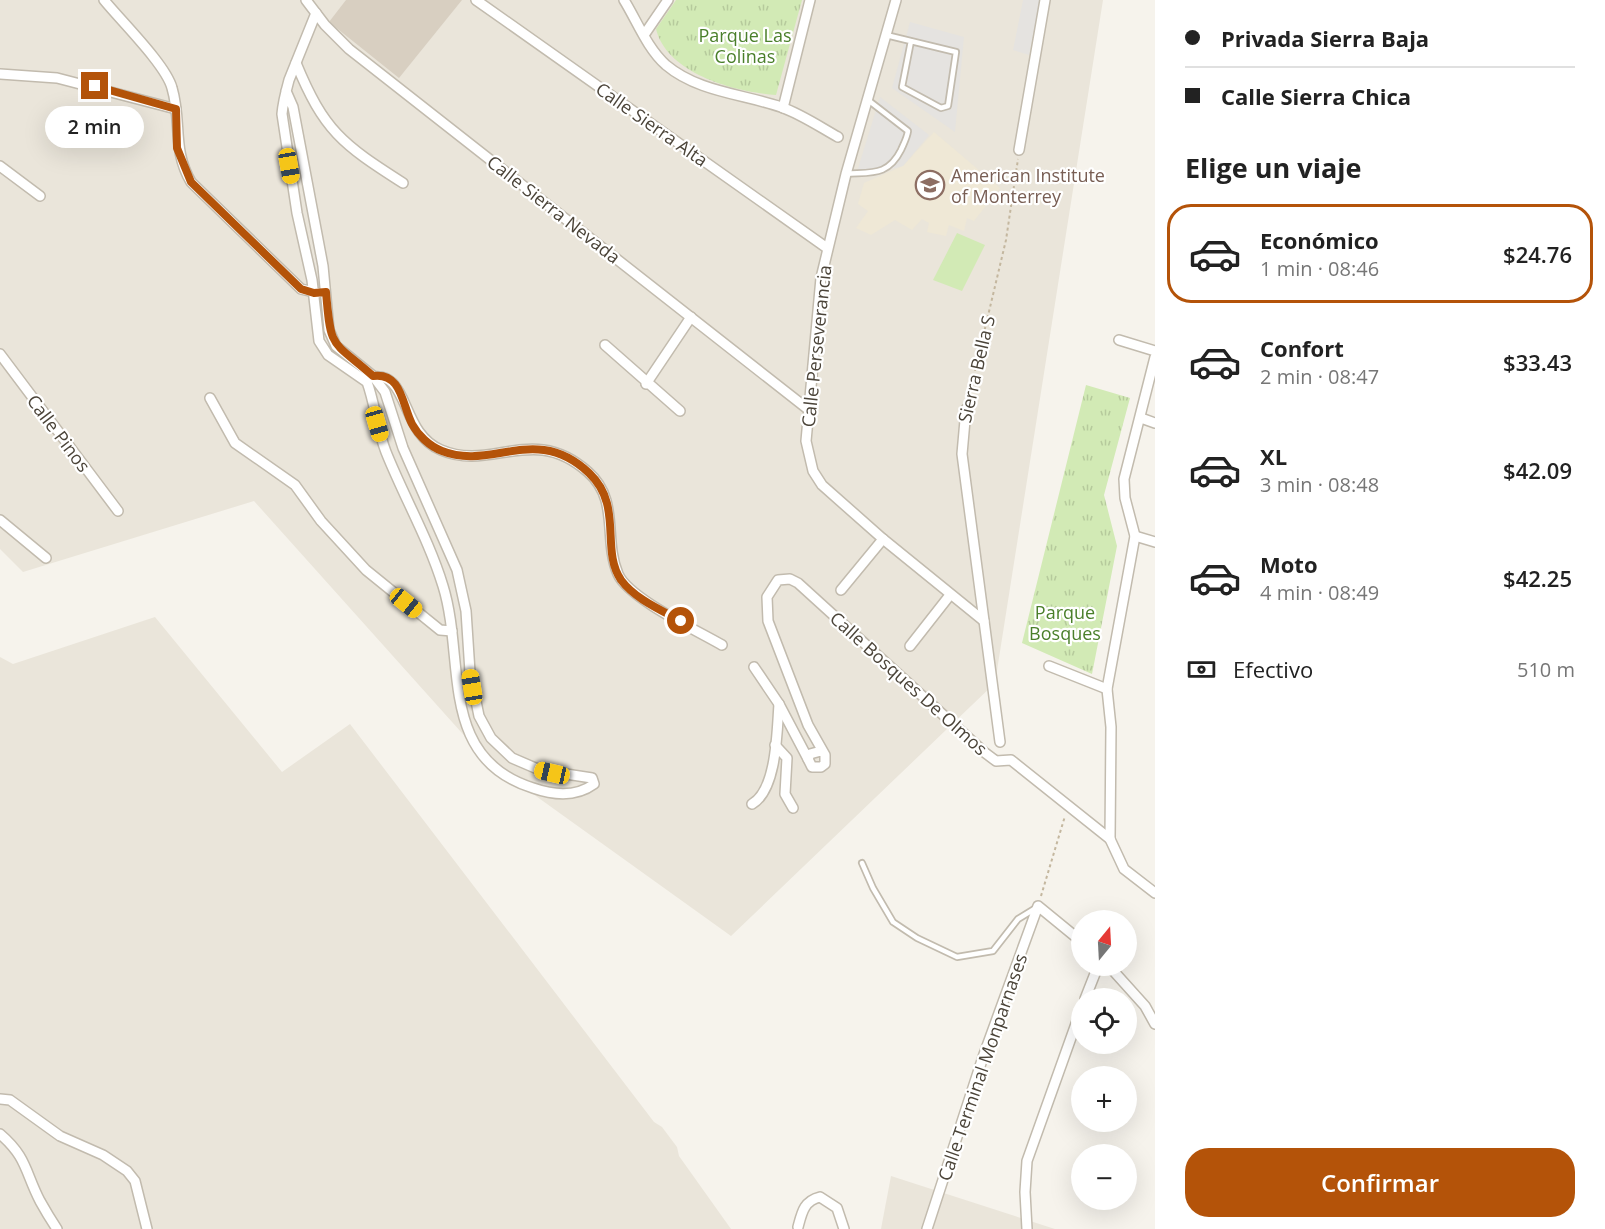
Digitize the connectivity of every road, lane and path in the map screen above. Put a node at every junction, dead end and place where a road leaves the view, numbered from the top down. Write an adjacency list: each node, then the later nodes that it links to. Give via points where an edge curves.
1 (104, 0): 18 (street, via 166,75)
2 (306, 0): 9 (street, Calle Sierra Nevada)
3 (476, 0): 25 (street, Calle Sierra Alta)
4 (624, 0): 10 (street)
5 (668, 0): 10 (street)
6 (810, 0): 17 (street)
7 (896, 0): 11 (street, Calle Perseverancia)
8 (1046, 0): 20 (street)
9 (316, 13): 13 (street); 28 (street, Calle Sierra Nevada, via 349,49)
10 (645, 35): 17 (street, via 665,64 677,73 718,90)
11 (886, 35): 12 (lane); 16 (street, Calle Perseverancia)
12 (911, 41): 12 (lane, via 957,54 948,106 942,108 902,87)
13 (296, 63): 15 (street); 23 (street, via 311,100 331,130)
14 (0, 74): 18 (street, via 57,78)
15 (286, 91): 26 (street, via 293,107); 27 (street, via 282,114 284,143)
16 (867, 100): 22 (street, Calle Perseverancia); 22 (lane, via 902,124 908,131 907,137 888,168)
17 (783, 108): 19 (street)
18 (176, 109): 27 (street, via 177,148 191,182 301,289)
19 (838, 137)
20 (1019, 150): 38 (path, Sierra Bella S, via 1010,222)
21 (0, 166): 24 (street)
22 (846, 174): 25 (street, Calle Perseverancia)
23 (403, 183)
24 (40, 196)
25 (827, 248): 39 (street, Calle Perseverancia, via 819,287)
26 (326, 292): 27 (street); 35 (street, via 329,330 336,346)
27 (314, 293): 35 (street, via 317,333 323,349 338,363)
28 (691, 317): 36 (street); 39 (street, Calle Sierra Nevada)
29 (1119, 340): 31 (street)
30 (605, 345): 36 (street)
31 (1155, 351)
32 (0, 354): 43 (street, Calle Pinos)
33 (1155, 357): 34 (street)
34 (1154, 369): 41 (street)
35 (369, 377): 52 (street, via 386,451 440,575); 52 (street, via 385,393 403,448 457,570 466,611 475,701 484,728 501,749 524,764 552,773 587,776 594,779 594,784 568,794 546,793 510,779 482,756 460,707); 53 (street, via 384,376 396,384 418,434 443,451 473,456 532,448 557,454 587,471 606,497 616,567 623,582 640,597)
36 (646, 384): 40 (street)
37 (210, 398): 52 (street, via 235,443 295,485 321,521 366,570 440,630)
38 (966, 409): 51 (street, Sierra Bella S, via 962,454)
39 (809, 410): 46 (street, Calle Perseverancia, via 806,441 813,471 822,485)
40 (680, 411)
41 (1140, 418): 42 (street); 45 (street, via 1124,479)
42 (1155, 423)
43 (118, 512)
44 (0, 520): 48 (street)
45 (1135, 536): 47 (street); 57 (street)
46 (883, 539): 49 (street); 50 (street, Calle Perseverancia)
47 (1155, 542)
48 (46, 558)
49 (841, 590)
50 (950, 595): 51 (street, Calle Perseverancia); 54 (street)
51 (984, 621): 59 (street, Sierra Bella S)
52 (452, 631)
53 (722, 645)
54 (910, 646)
55 (1049, 666): 57 (street)
56 (754, 667): 58 (street)
57 (1107, 689): 66 (street, via 1111,727)
58 (779, 704): 60 (street); 62 (street)
59 (1000, 741)
60 (776, 745): 63 (street, via 768,783 759,800); 65 (street, via 787,758 785,794)
61 (821, 751): 62 (street, via 815,750); 62 (street, via 826,761 820,767 812,767); 64 (street, Calle Bosques De Olmos, via 768,621 767,597 778,580 798,583 984,753 996,761 1011,760)
62 (808, 759)
63 (752, 804)
64 (1068, 804): 66 (street, Calle Bosques De Olmos); 69 (path)
65 (794, 808)
66 (1110, 839): 68 (street, Calle Bosques De Olmos, via 1124,869)
67 (862, 863): 69 (lane, via 893,922 957,957 993,951 1018,920)
68 (1155, 893)
69 (1038, 906): 70 (street); 80 (street, Calle Terminal Monparnases)
70 (1071, 933)
71 (1118, 976): 72 (street, via 1145,1006)
72 (1155, 1024)
73 (1071, 1035): 81 (street, via 1027,1161)
74 (0, 1099): 78 (street, via 10,1100 60,1136 103,1155 127,1171 135,1181)
75 (0, 1134): 77 (street, via 23,1158 39,1200)
76 (798, 1227): 79 (street, via 804,1207 810,1199 820,1197 837,1208)
77 (57, 1229)
78 (147, 1229)
79 (844, 1229)
80 (927, 1229)
81 (1027, 1229)

